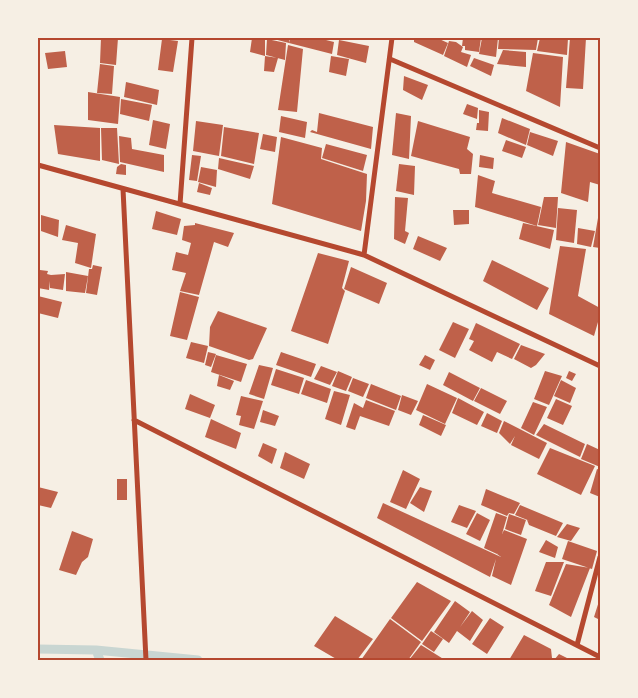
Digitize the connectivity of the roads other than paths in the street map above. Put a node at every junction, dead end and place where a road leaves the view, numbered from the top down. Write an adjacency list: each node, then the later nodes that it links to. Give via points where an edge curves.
1 (192, 38): 7 (street)
2 (392, 38): 3 (street)
3 (390, 59): 4 (street); 8 (street)
4 (600, 148)
5 (38, 165): 6 (street)
6 (123, 189): 7 (street); 10 (street)
7 (180, 204): 8 (street)
8 (364, 255): 9 (street)
9 (600, 366)
10 (134, 420): 12 (street); 14 (street)
11 (600, 557): 12 (street)
12 (577, 645): 13 (street)
13 (600, 657)
14 (146, 660)

